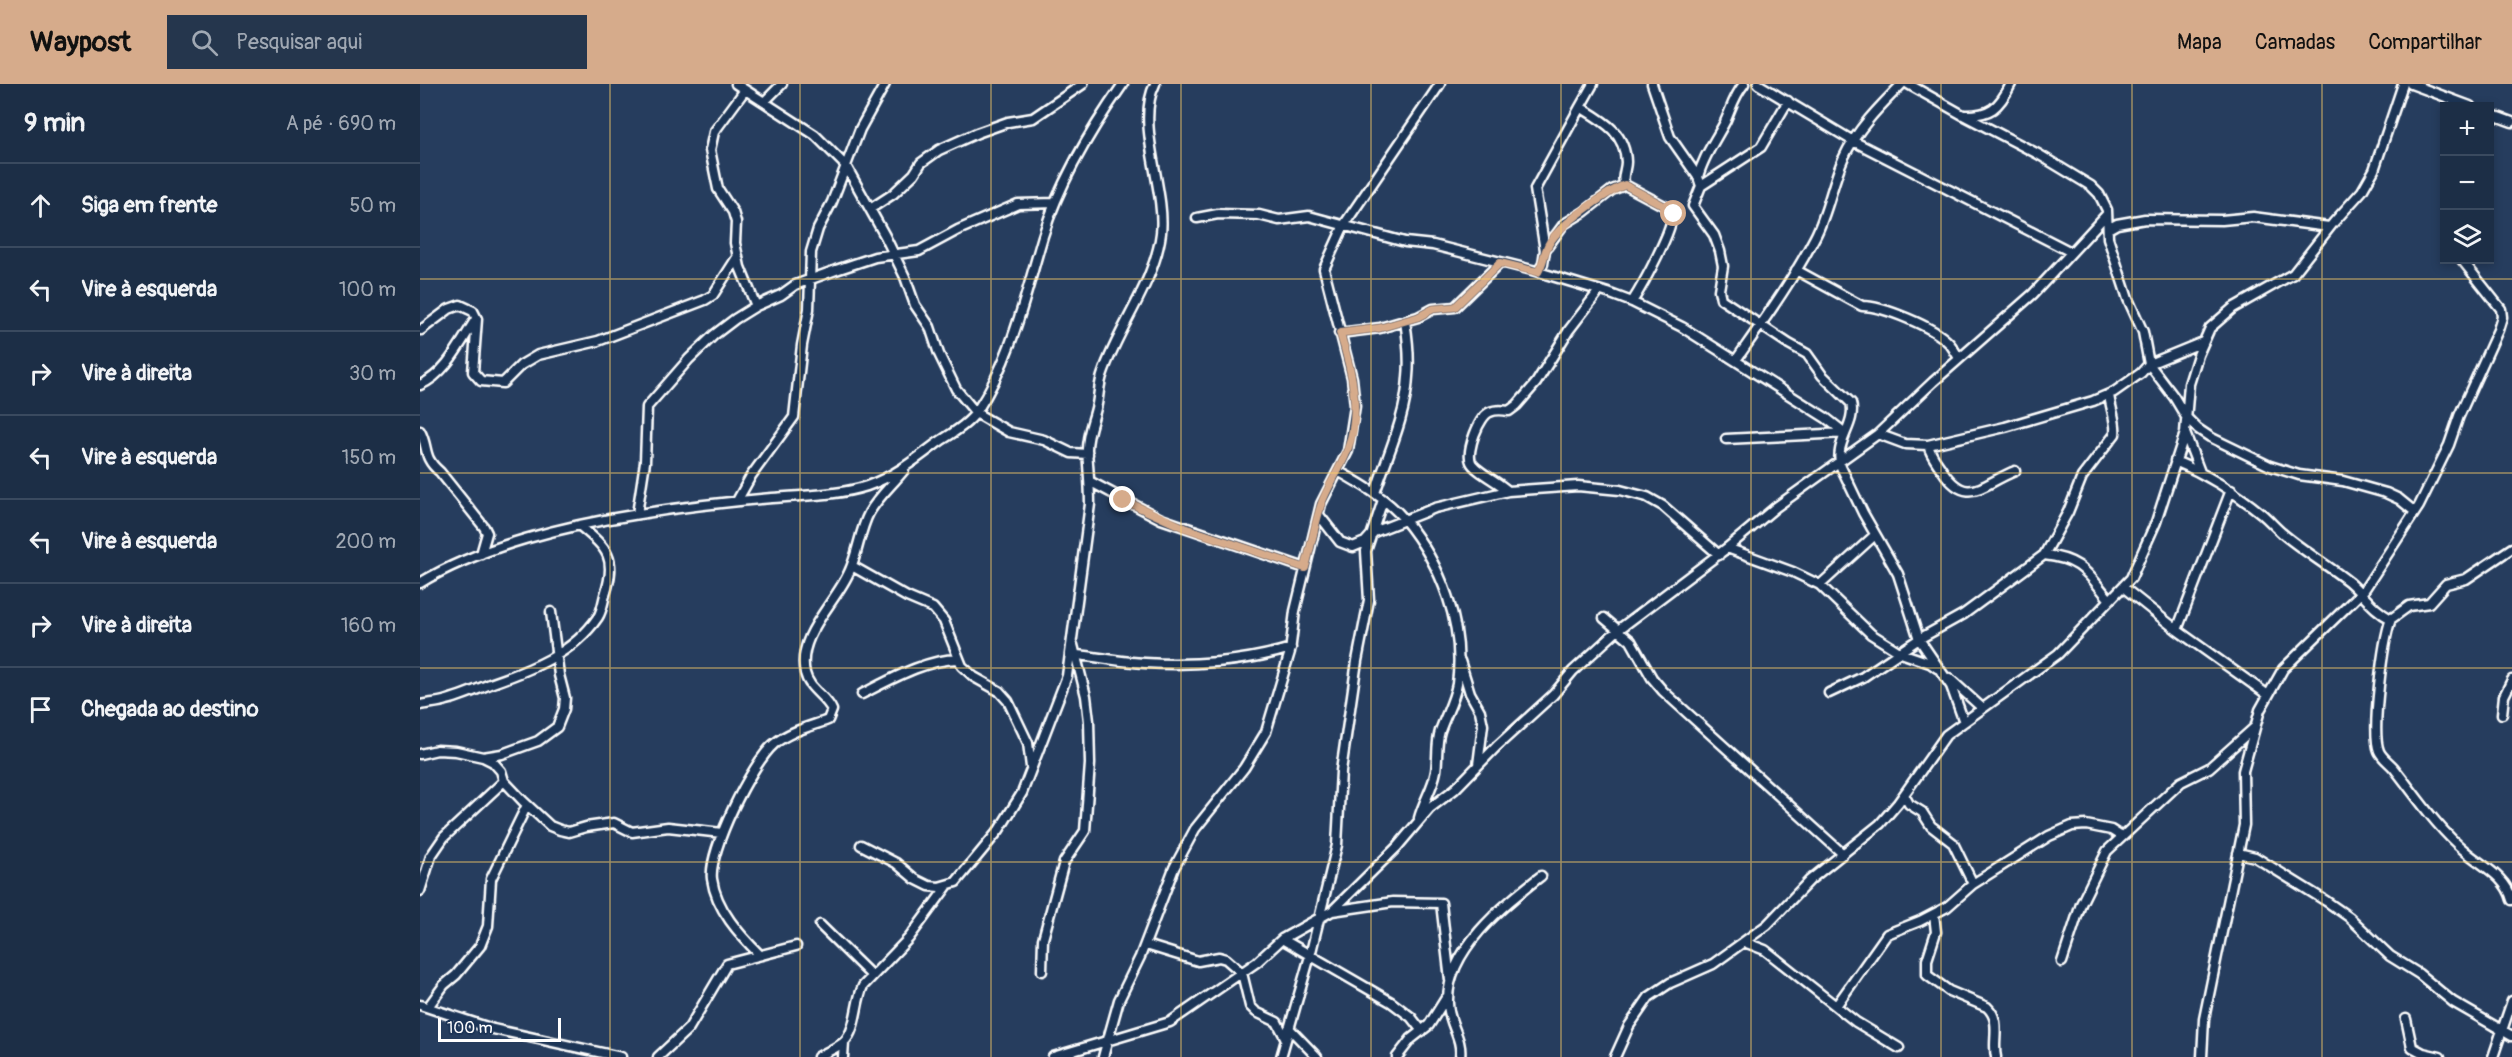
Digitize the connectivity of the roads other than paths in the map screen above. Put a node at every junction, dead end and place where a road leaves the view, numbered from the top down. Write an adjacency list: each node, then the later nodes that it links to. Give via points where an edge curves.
1 (736, 84): 18 (street)
2 (782, 84): 20 (street)
3 (885, 84): 27 (street, via 870,108)
4 (1083, 84): 17 (street)
5 (1123, 84): 30 (street, via 1084,142)
6 (1155, 84): 68 (street, via 1148,130 1160,191 1161,233 1152,266 1103,373)
7 (1440, 84): 34 (street)
8 (1593, 84): 22 (street)
9 (1652, 84): 28 (street, via 1670,137)
10 (1744, 84): 28 (street, via 1703,160)
11 (1758, 84): 19 (street)
12 (1902, 84): 26 (street)
13 (1908, 84): 23 (street)
14 (2011, 84): 23 (street, via 1990,112)
15 (2403, 84): 35 (street, via 2369,182)
16 (2411, 84): 21 (street)
17 (1073, 87): 31 (street, via 1033,118 1008,122 939,150 893,194)
18 (746, 90): 20 (street); 40 (street, via 710,140 715,180 736,222)
19 (1788, 101): 26 (street); 28 (street, via 1761,147)
20 (764, 102): 27 (street, via 815,135)
21 (2458, 102)
22 (1580, 107): 29 (street, via 1613,128 1620,138 1626,163); 37 (street, via 1534,189)
23 (1963, 115): 32 (street, via 2091,186 2104,201)
24 (2494, 115): 25 (street)
25 (2512, 122)
26 (1853, 141): 38 (street); 43 (street, via 1817,234)
27 (846, 166): 31 (street); 45 (street, via 815,241 809,268)
28 (1700, 181): 51 (street, via 1693,206 1714,235 1720,251 1723,266 1718,296)
29 (1625, 185): 37 (street, via 1564,224); 47 (street, via 1674,214 1650,274)
30 (1055, 203): 39 (street, via 1018,204 919,251); 60 (street, via 1017,327)
31 (870, 209): 39 (street)
32 (2107, 214): 36 (street); 38 (street)
33 (1197, 218): 34 (street, via 1218,214 1279,220 1310,216)
34 (1344, 225): 41 (street); 53 (street, via 1324,269)
35 (2330, 227): 36 (street, via 2253,217 2145,219); 54 (street, via 2293,274 2227,313 2210,328)
36 (2108, 229): 57 (street, via 2121,282 2143,332)
37 (1545, 250): 44 (street)
38 (2071, 252): 55 (street, via 2033,294)
39 (892, 255): 45 (street, via 874,257); 60 (street, via 930,327 956,389)
40 (738, 256): 48 (street); 49 (street, via 713,295 705,300 598,341 538,355 503,383 481,381 473,372)
41 (1500, 263): 44 (street); 50 (street, via 1455,307 1433,309)
42 (2465, 264): 81 (street, via 2501,309 2502,317 2449,445)
43 (1796, 270): 51 (street); 55 (street, via 1862,306 1874,306 1931,331 1949,342)
44 (1538, 272): 46 (street)
45 (811, 279): 48 (street); 80 (street, via 794,417)
46 (1599, 291): 47 (street); 76 (street, via 1532,388 1509,411 1489,412 1471,443 1471,463)
47 (1632, 302): 56 (street)
48 (756, 306): 82 (street, via 714,335 650,401)
49 (477, 319): 52 (street, via 460,305); 58 (street, via 442,369)
50 (1405, 321): 53 (street); 78 (street, via 1406,392)
51 (1760, 326): 56 (street); 63 (street, via 1807,354 1851,403)
52 (420, 330)
53 (1340, 333): 72 (street, via 1348,357 1355,406 1348,451)
54 (2203, 342): 57 (street); 61 (street, via 2189,384)
55 (1959, 358): 65 (street)
56 (1736, 360): 63 (street)
57 (2149, 364): 59 (street); 61 (street)
58 (420, 385)
59 (2109, 394): 67 (street, via 2006,427); 88 (street, via 2115,434 2082,477)
60 (976, 413): 68 (street, via 1009,432 1044,440 1071,453); 71 (street)
61 (2186, 417): 64 (street); 81 (street, via 2210,437 2270,466 2386,493)
62 (420, 431): 91 (street, via 432,465 484,526 487,533)
63 (1845, 433): 66 (street); 70 (street)
64 (2185, 433): 69 (street); 74 (street)
65 (1878, 434): 67 (street, via 1905,444); 70 (street)
66 (1726, 439)
67 (1928, 445): 73 (street, via 1931,456 1959,490 1969,492)
68 (1088, 454): 75 (street)
69 (2175, 461): 74 (street); 99 (street, via 2142,558)
70 (1840, 463): 86 (street); 89 (street, via 1776,507)
71 (908, 464): 80 (street, via 866,486 834,493); 95 (street, via 869,513)
72 (1338, 471): 78 (street); 83 (street)
73 (2015, 471)
74 (2200, 472): 77 (street)
75 (1090, 482): 96 (street, via 1177,525); 107 (street)
76 (1508, 490): 84 (street); 92 (street, via 1578,486 1636,493 1663,506)
77 (2230, 490): 100 (street); 106 (street)
78 (1375, 493): 79 (street)
79 (1383, 500): 84 (street); 87 (street)
80 (737, 501): 82 (street)
81 (2415, 512): 100 (street)
82 (637, 514): 85 (street)
83 (1319, 515): 87 (street, via 1341,542 1353,547); 96 (street)
84 (1404, 519): 87 (street); 112 (street, via 1434,566 1454,616)
85 (580, 526): 91 (street); 113 (street, via 609,553 608,589 599,616)
86 (1875, 535): 98 (street); 108 (street, via 1898,574)
87 (1370, 537): 145 (street, via 1366,568 1369,600 1341,771 1337,845)
88 (2052, 540): 93 (street); 94 (street)
89 (1727, 548): 92 (street); 98 (street)
90 (2512, 548): 104 (street, via 2466,579 2446,584 2429,603 2409,606)
91 (481, 554): 97 (street)
92 (1719, 555): 105 (street)
93 (2044, 555): 94 (street); 108 (street, via 1964,614)
94 (2064, 557): 101 (street, via 2089,575)
95 (852, 566): 114 (street, via 933,608 944,621); 133 (street, via 805,650 805,673 829,703 832,710 828,720 801,728 774,744 751,774)
96 (1305, 568): 109 (street)
97 (420, 583)
98 (1820, 585): 110 (street, via 1871,634)
99 (2123, 587): 101 (street); 106 (street)
100 (2360, 595): 104 (street); 119 (street, via 2283,669)
101 (2110, 600): 121 (street, via 2058,654)
102 (551, 612): 113 (street)
103 (1604, 618): 105 (street)
104 (2391, 619): 142 (street, via 2379,698 2378,750 2422,807 2464,851 2508,885)
105 (1618, 630): 127 (street); 137 (street, via 1631,641 1663,691)
106 (2177, 630): 119 (street)
107 (1071, 639): 111 (street); 128 (street, via 1066,676)
108 (1919, 639): 110 (street); 115 (street)
109 (1291, 648): 111 (street, via 1251,657 1172,663); 149 (street, via 1263,738 1196,829 1174,868)
110 (1901, 652): 115 (street); 117 (street, via 1857,681)
111 (1076, 655): 154 (street, via 1089,721 1085,831 1061,870 1043,939)
112 (1457, 655): 127 (street, via 1483,725); 132 (street, via 1454,698 1439,735 1436,772)
113 (558, 656): 120 (street, via 446,701); 126 (street, via 565,698 557,727 538,741)
114 (958, 659): 118 (street, via 920,667); 128 (street, via 967,672 999,691 1008,702 1028,743)
115 (1941, 671): 121 (street); 123 (street)
116 (2512, 680): 122 (street, via 2504,696)
117 (1829, 693)
118 (862, 694)
119 (2268, 695): 124 (street)
120 (420, 705)
121 (1982, 708): 123 (street)
122 (2502, 714)
123 (1964, 722): 130 (street, via 1947,735)
124 (2255, 727): 134 (street, via 2209,768 2181,783); 136 (street, via 2243,771 2245,816)
125 (420, 754): 126 (street, via 438,750)
126 (483, 757): 129 (street, via 494,762)
127 (1478, 765): 132 (street)
128 (1031, 770): 140 (street, via 999,830 956,882)
129 (504, 781): 131 (street); 141 (street, via 444,837 431,856)
130 (1904, 795): 137 (street, via 1880,824); 139 (street, via 1931,826 1953,843)
131 (528, 806): 133 (street, via 550,826 569,832 614,823 632,832 668,827); 160 (street, via 491,879 488,926 480,946)
132 (1419, 819): 143 (street, via 1397,847)
133 (722, 832): 151 (street, via 715,855 714,887 731,925)
134 (2122, 837): 139 (street, via 2095,826 2072,826); 153 (street, via 2107,851 2081,904)
135 (861, 845): 140 (street, via 896,863 922,883)
136 (2238, 852): 164 (street, via 2264,862 2326,901 2390,956 2420,974 2453,1002); 185 (street, via 2204,1019)
137 (1842, 854): 148 (street)
138 (1541, 876): 157 (street, via 1470,941)
139 (1973, 884): 144 (street)
140 (948, 885): 156 (street, via 909,938)
141 (420, 891)
142 (2512, 900)
143 (1332, 910): 145 (street); 157 (street, via 1393,902 1441,903)
144 (1934, 914): 161 (street, via 1887,934); 166 (street, via 1936,932 1927,960 1927,975 1948,992 1987,1007)
145 (1319, 919): 147 (street); 152 (street)
146 (820, 925): 156 (street)
147 (1282, 939): 152 (street); 155 (street)
148 (1744, 942): 161 (street, via 1765,950); 182 (street, via 1713,964 1649,997 1629,1026)
149 (1146, 945): 155 (street, via 1198,961 1226,959); 169 (street, via 1119,1000)
150 (796, 946): 151 (street)
151 (760, 955): 173 (street, via 727,964 689,1028)
152 (1310, 956): 163 (street); 165 (street, via 1397,1006)
153 (2062, 962)
154 (1042, 971)
155 (1242, 973): 168 (street, via 1250,1006 1277,1022); 169 (street, via 1170,1022)
156 (872, 976): 170 (street, via 859,994 852,1028)
157 (1451, 984): 158 (street)
158 (1448, 995): 165 (street); 181 (street, via 1448,1008 1462,1046)
159 (2512, 1001): 164 (street)
160 (424, 1006): 172 (street, via 493,1029)
161 (1836, 1006): 171 (street)
162 (2406, 1019): 186 (street, via 2412,1047)
163 (1289, 1028): 168 (street); 179 (street)
164 (2502, 1030): 167 (street); 187 (street)
165 (1422, 1031): 180 (street)
166 (1997, 1034): 183 (street); 184 (street)
167 (2512, 1036)
168 (1286, 1039): 178 (street)
169 (1107, 1040): 176 (street); 177 (street)
170 (844, 1042): 174 (street); 175 (street)
171 (1899, 1048)
172 (621, 1057)
173 (658, 1057)
174 (818, 1057)
175 (843, 1057)
176 (1053, 1057)
177 (1102, 1057)
178 (1281, 1057)
179 (1317, 1057)
180 (1397, 1057)
181 (1460, 1057)
182 (1615, 1057)
183 (1988, 1057)
184 (1996, 1057)
185 (2202, 1057)
186 (2440, 1057)
187 (2493, 1057)

